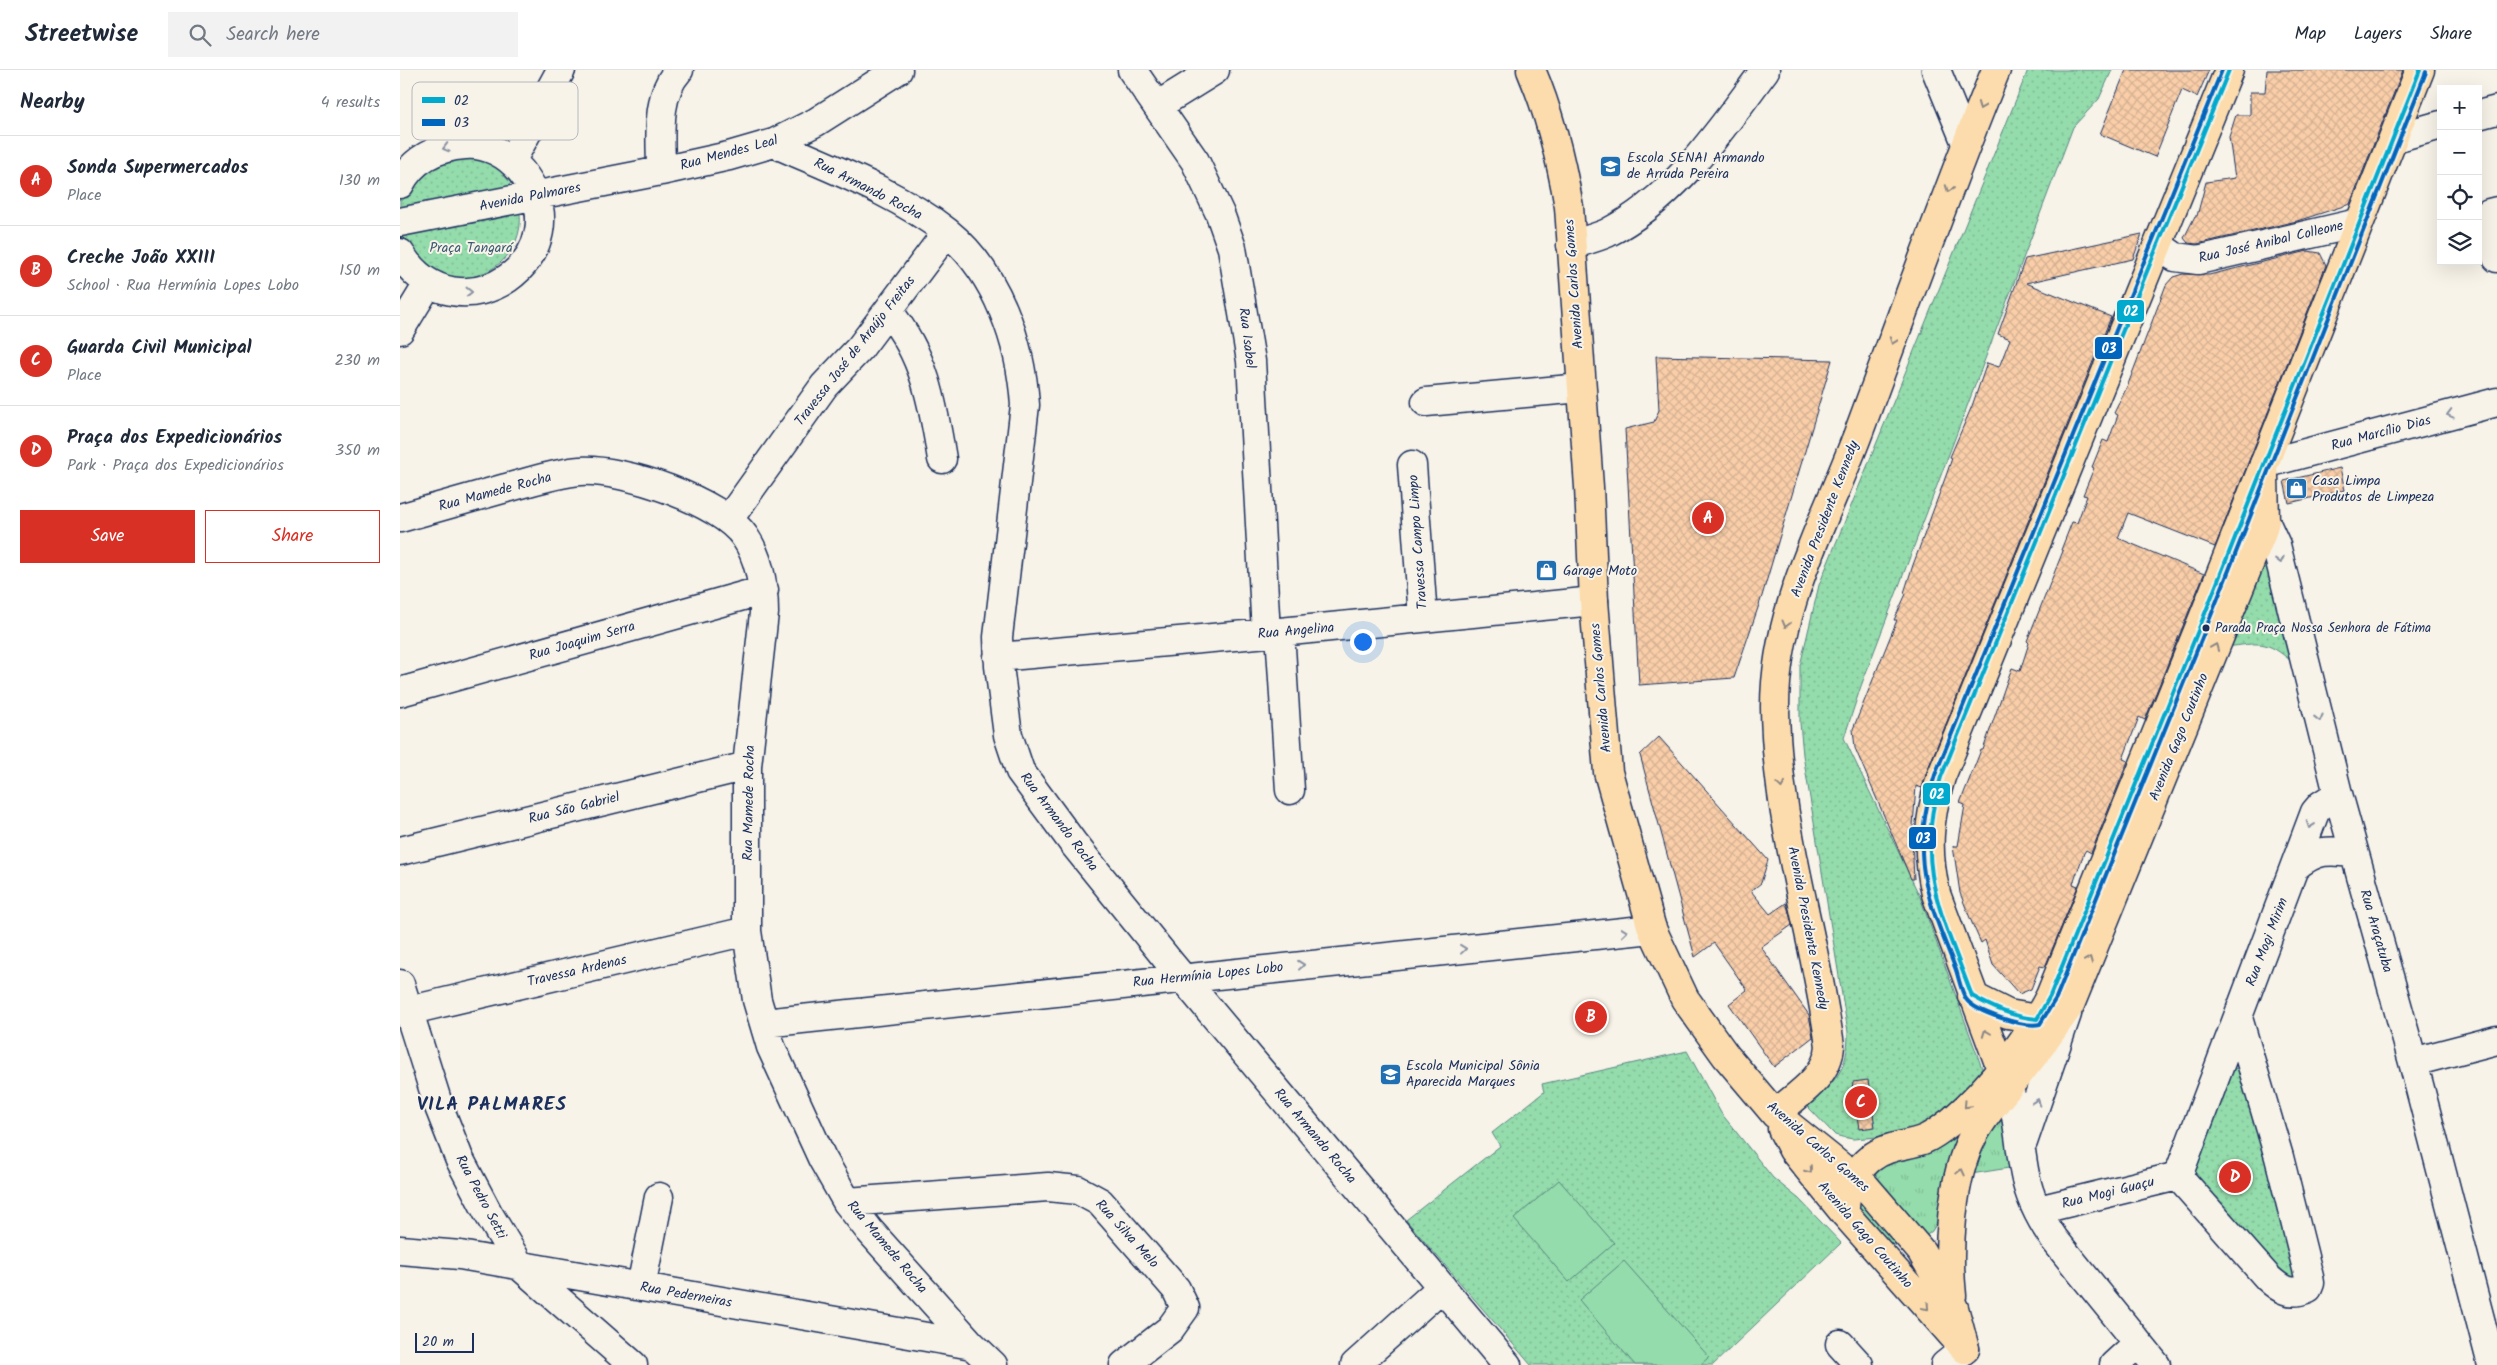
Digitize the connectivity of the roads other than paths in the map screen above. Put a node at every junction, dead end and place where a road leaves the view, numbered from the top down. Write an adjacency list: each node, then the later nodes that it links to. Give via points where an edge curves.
1 (561, 70): 12 (street)
2 (679, 70): 22 (street, via 670,85 661,120)
3 (898, 70): 19 (street, Rua Mendes Leal, via 816,122)
4 (1132, 70): 13 (street, Rua Isabel)
5 (1215, 70): 13 (street)
6 (1530, 70): 30 (main road, Avenida Carlos Gomes, via 1542,96 1562,166)
7 (1765, 70): 30 (street, via 1702,154 1662,196 1605,234)
8 (1936, 70): 20 (street)
9 (1996, 70): 20 (main road, Avenida Presidente Kennedy, one-way to 20)
10 (2229, 70): 29 (main road)
11 (2420, 70): 17 (main road)
12 (554, 82)
13 (1157, 106): 48 (street, Rua Isabel, via 1195,161 1232,248 1251,361)
14 (2497, 110): 15 (street)
15 (2482, 114)
16 (2437, 126): 17 (street)
17 (2394, 138): 27 (main road)
18 (523, 140): 21 (street)
19 (774, 143): 22 (street, Rua Mendes Leal); 28 (street, Rua Armando Rocha, via 905,204)
20 (1966, 143): 70 (main road, Avenida Presidente Kennedy, one-way to 70, via 1856,438 1801,573 1783,636 1776,707 1778,770 1830,1046 1822,1072)
21 (512, 160): 23 (street, one-way to 23, via 497,151 472,144 447,146 424,156 405,174); 24 (street, via 532,185)
22 (661, 171): 24 (street, Avenida Palmares)
23 (400, 184)
24 (536, 196): 26 (street, Avenida Palmares); 33 (street, one-way to 24, via 451,292 475,293 498,286 517,272 532,254 539,231)
25 (2497, 211): 32 (street, via 2486,216)
26 (400, 222)
27 (2358, 223): 29 (street, Rua José Anibal Colleone, via 2198,260 2175,258); 40 (main road)
28 (947, 232): 34 (street, Travessa José de Araújo Freitas); 49 (street, Rua Armando Rocha, via 969,254 993,289 1024,378 1024,422)
29 (2158, 244): 61 (main road, via 1941,778 1932,809 1928,835 1933,880)
30 (1571, 245): 36 (main road, Avenida Carlos Gomes)
31 (400, 254): 33 (street, via 409,268)
32 (2497, 258)
33 (428, 284): 35 (street)
34 (888, 310): 39 (street, via 914,348 934,412); 44 (street, Travessa José de Araújo Freitas, via 860,348 824,386)
35 (400, 330)
36 (1581, 388): 37 (street); 46 (main road, Avenida Carlos Gomes)
37 (1426, 402)
38 (2497, 402): 40 (street, Rua Marcílio Dias, one-way to 40)
39 (942, 459)
40 (2264, 464): 42 (main road, Avenida Gago Coutinho)
41 (1412, 465): 47 (street, Travessa Campo Limpo)
42 (2257, 512): 53 (street, Rua Araçatuba, one-way to 53, via 2276,545); 62 (main road, Avenida Gago Coutinho, one-way to 42); 65 (main road)
43 (400, 518): 44 (street, Rua Mamede Rocha, via 554,475 582,471 620,475 666,488)
44 (728, 519): 45 (street, Rua Mamede Rocha, via 744,536 757,562)
45 (764, 590): 50 (street, Rua Joaquim Serra); 51 (street, Rua Mamede Rocha)
46 (1594, 601): 47 (street, Rua Angelina); 57 (main road, Avenida Carlos Gomes, via 1608,772)
47 (1423, 618): 48 (street, Rua Angelina)
48 (1273, 633): 49 (street, Rua Angelina); 52 (street, Rua Isabel)
49 (998, 657): 59 (street, Rua Armando Rocha, via 1008,736 1020,771 1073,843)
50 (400, 692)
51 (747, 766): 54 (street, Rua São Gabriel); 58 (street, Rua Mamede Rocha)
52 (1290, 790)
53 (2338, 794): 55 (street, Rua Araçatuba); 56 (street, Rua Mogi Mirim, one-way to 56, via 2315,812)
54 (400, 851)
55 (2354, 853): 56 (street, via 2320,852 2309,855); 68 (street, Rua Araçatuba)
56 (2296, 866): 64 (street, Rua Mogi Mirim)
57 (1652, 929): 59 (street, Rua Hermínia Lopes Lobo, one-way to 57); 70 (main road, Avenida Carlos Gomes, via 1685,999 1726,1056)
58 (747, 932): 63 (street, Travessa Ardenas); 66 (street, Rua Mamede Rocha, via 757,1000)
59 (1183, 978): 66 (street, Rua Hermínia Lopes Lobo); 87 (street, Rua Armando Rocha)
60 (400, 984): 63 (street, Rua Pedro Setti)
61 (1972, 996): 65 (main road, via 2008,1014); 69 (main road, one-way to 61)
62 (2070, 1005): 69 (main road, Avenida Gago Coutinho); 72 (street, Avenida Gago Coutinho, one-way to 62)
63 (407, 1011): 85 (street, Rua Pedro Setti, via 459,1158)
64 (2238, 1018): 75 (street, Rua Mogi Mirim); 75 (street, via 2279,1157 2310,1283 2308,1288 2295,1292 2280,1289)
65 (2037, 1019): 69 (main road)
66 (764, 1023): 77 (street, Rua Mamede Rocha, via 771,1046 822,1158)
67 (2497, 1040): 68 (street)
68 (2413, 1062): 101 (street, Rua Araçatuba)
69 (2004, 1078): 72 (street, via 2016,1110); 73 (main road, one-way to 73, via 1938,1132); 81 (main road, Avenida Gago Coutinho, one-way to 69, via 1960,1173 1972,1137)
70 (1775, 1114): 71 (main road, Avenida Carlos Gomes); 79 (main road, Avenida Gago Coutinho, one-way to 79, via 1793,1150)
71 (1809, 1142): 73 (main road, via 1860,1151); 74 (main road, Avenida Carlos Gomes)
72 (2021, 1148): 78 (street, via 2025,1177)
73 (1887, 1150): 74 (main road, via 1868,1161)
74 (1854, 1176): 79 (main road, via 1845,1194); 80 (main road, Avenida Carlos Gomes)
75 (2178, 1176): 78 (street, Rua Mogi Guaçu)
76 (659, 1197): 86 (street)
77 (847, 1202): 91 (street, Rua Mamede Rocha); 95 (street, Rua Silva Melo, via 1048,1187 1088,1194 1100,1202 1176,1289 1185,1308 1170,1329)
78 (2038, 1210): 89 (street, via 2054,1239)
79 (1844, 1214): 83 (main road, Avenida Gago Coutinho)
80 (1892, 1216): 84 (main road, Avenida Gago Coutinho)
81 (1953, 1220): 84 (main road, via 1943,1235); 88 (main road, Avenida Gago Coutinho, via 1949,1256)
82 (400, 1250): 85 (street, Rua Pederneiras, via 460,1255)
83 (1875, 1250): 84 (main road, via 1897,1256); 92 (main road, Avenida Gago Coutinho, one-way to 92)
84 (1921, 1251): 88 (main road, Avenida Gago Coutinho)
85 (520, 1266): 86 (street, Rua Pederneiras); 93 (street, Rua Pedro Setti)
86 (641, 1287): 91 (street, Rua Pederneiras)
87 (1442, 1287): 96 (street); 97 (street, Rua Armando Rocha)
88 (1954, 1308): 92 (main road, Avenida Gago Coutinho)
89 (2138, 1343): 99 (street); 100 (street)
90 (1840, 1344): 98 (street)
91 (972, 1345): 94 (street, Rua Mamede Rocha)
92 (1962, 1360)
93 (633, 1365)
94 (993, 1365)
95 (1124, 1365)
96 (1355, 1365)
97 (1508, 1365)
98 (1859, 1365)
99 (2114, 1365)
100 (2156, 1365)
101 (2492, 1365)

